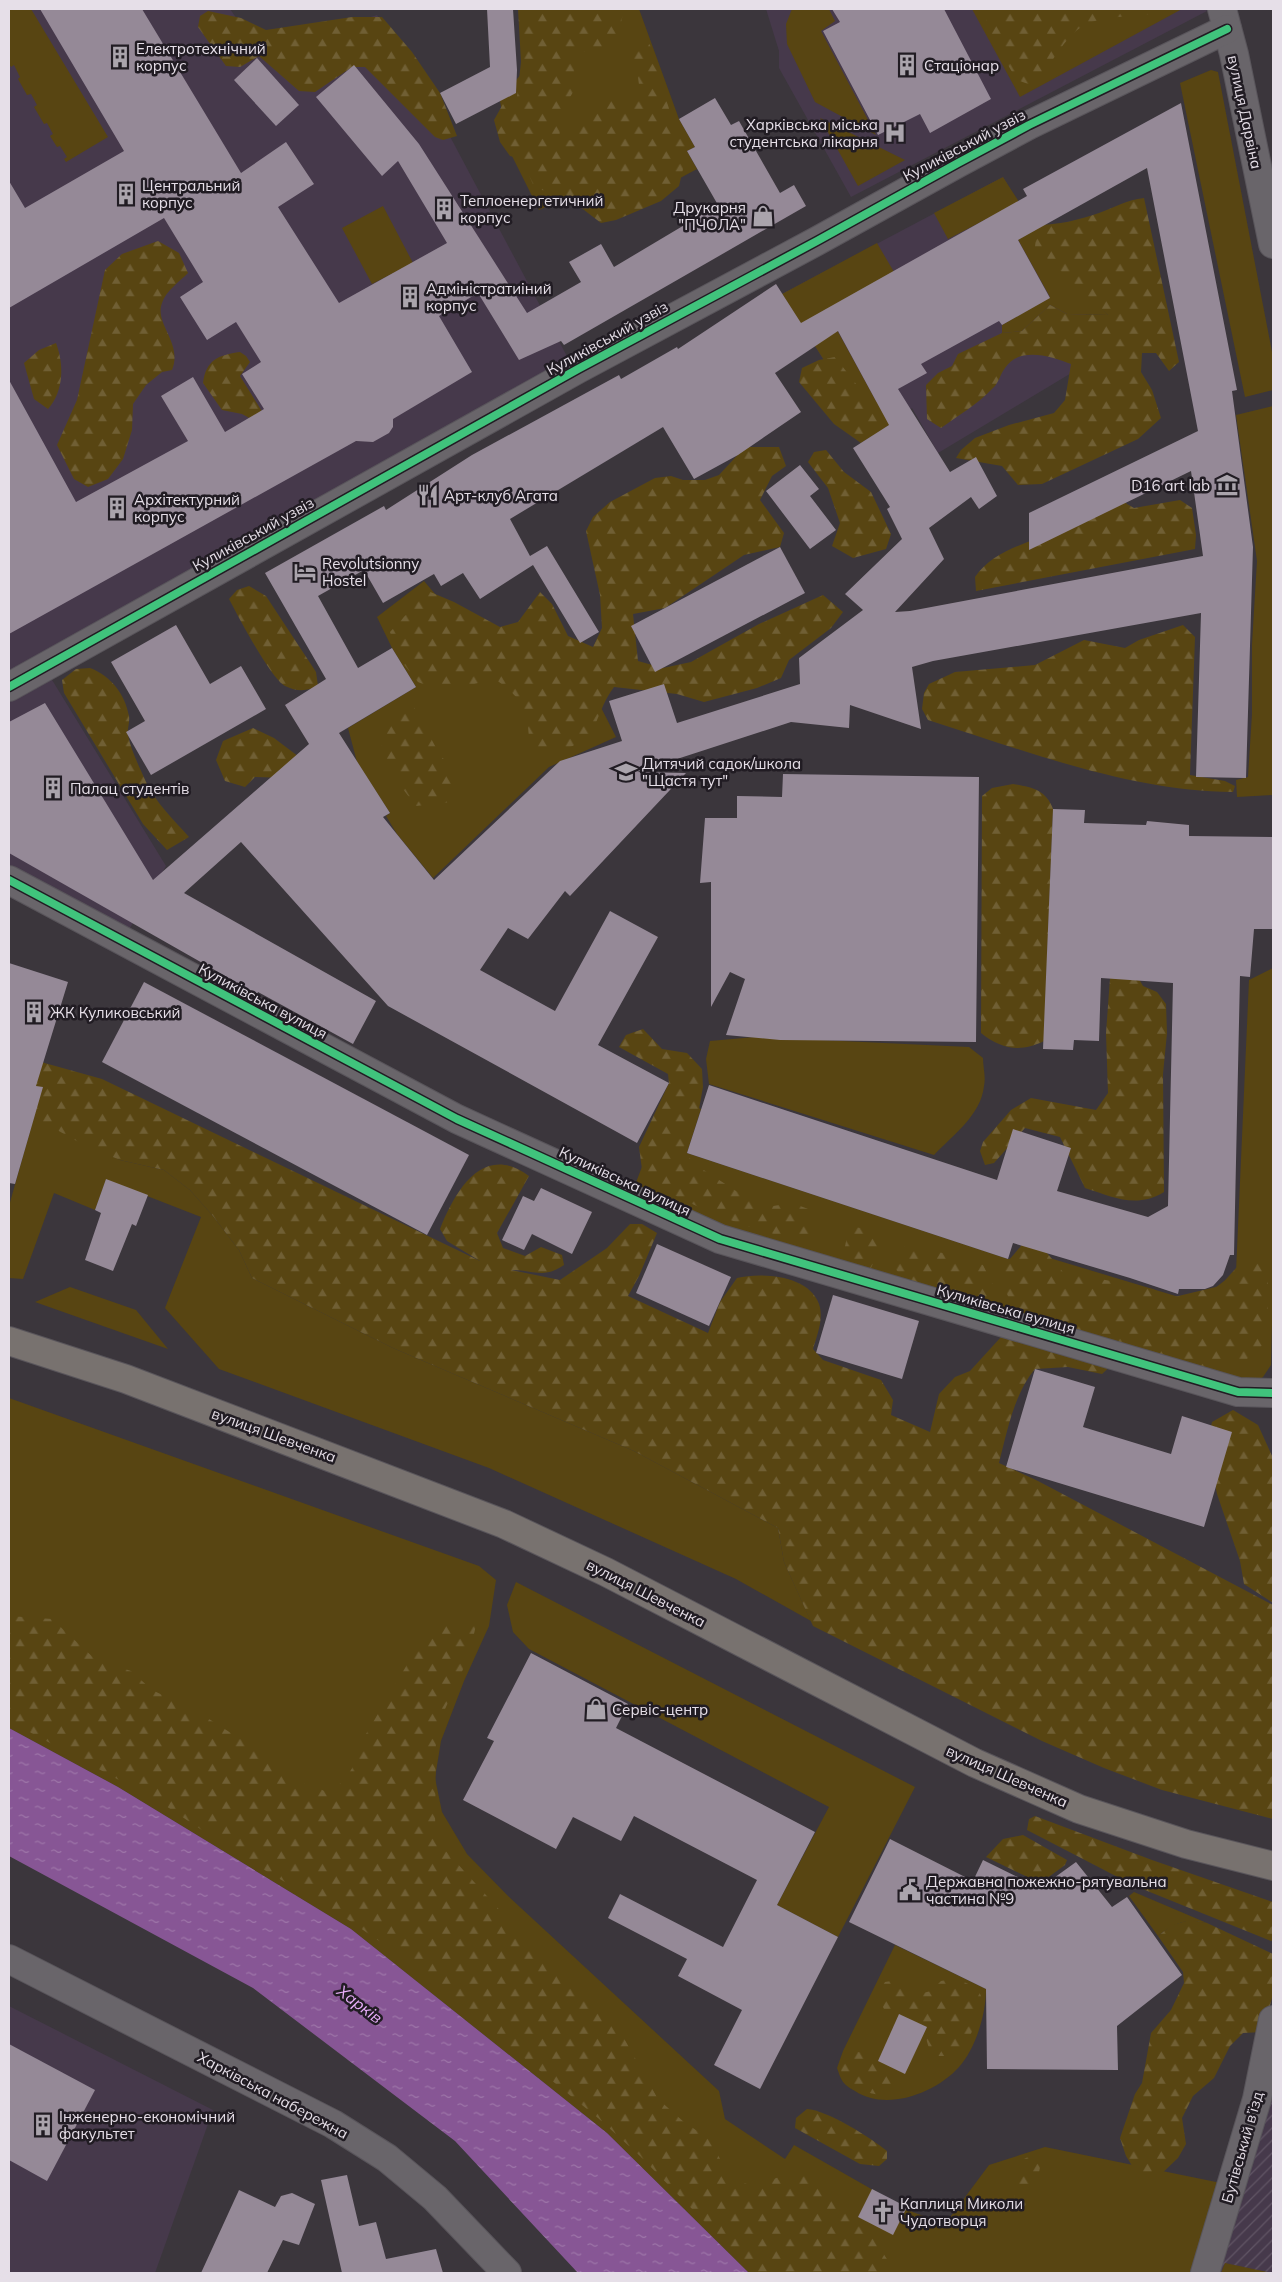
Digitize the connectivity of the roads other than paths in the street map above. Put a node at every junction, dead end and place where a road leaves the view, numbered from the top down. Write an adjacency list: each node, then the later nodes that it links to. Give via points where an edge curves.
1 (1225, 19): 2 (street, вулиця Дарвіна); 3 (street, Куликівський узвіз, via 578,369)
2 (1273, 244)
3 (9, 687)
4 (9, 880): 6 (street, Куликівська вулиця, via 457,1120 720,1239 1238,1392)
5 (9, 1341): 7 (main road, вулиця Шевченка, via 126,1379 504,1524 606,1572 975,1763 1079,1809 1186,1844)
6 (1273, 1393)
7 (1273, 1866)
8 (9, 1959): 10 (street, Харківська набережна, via 333,2124 387,2158 434,2198)
9 (1273, 2020): 11 (street, Бутівський в’їзд, via 1257,2099)
10 (507, 2273)
11 (1205, 2273)

